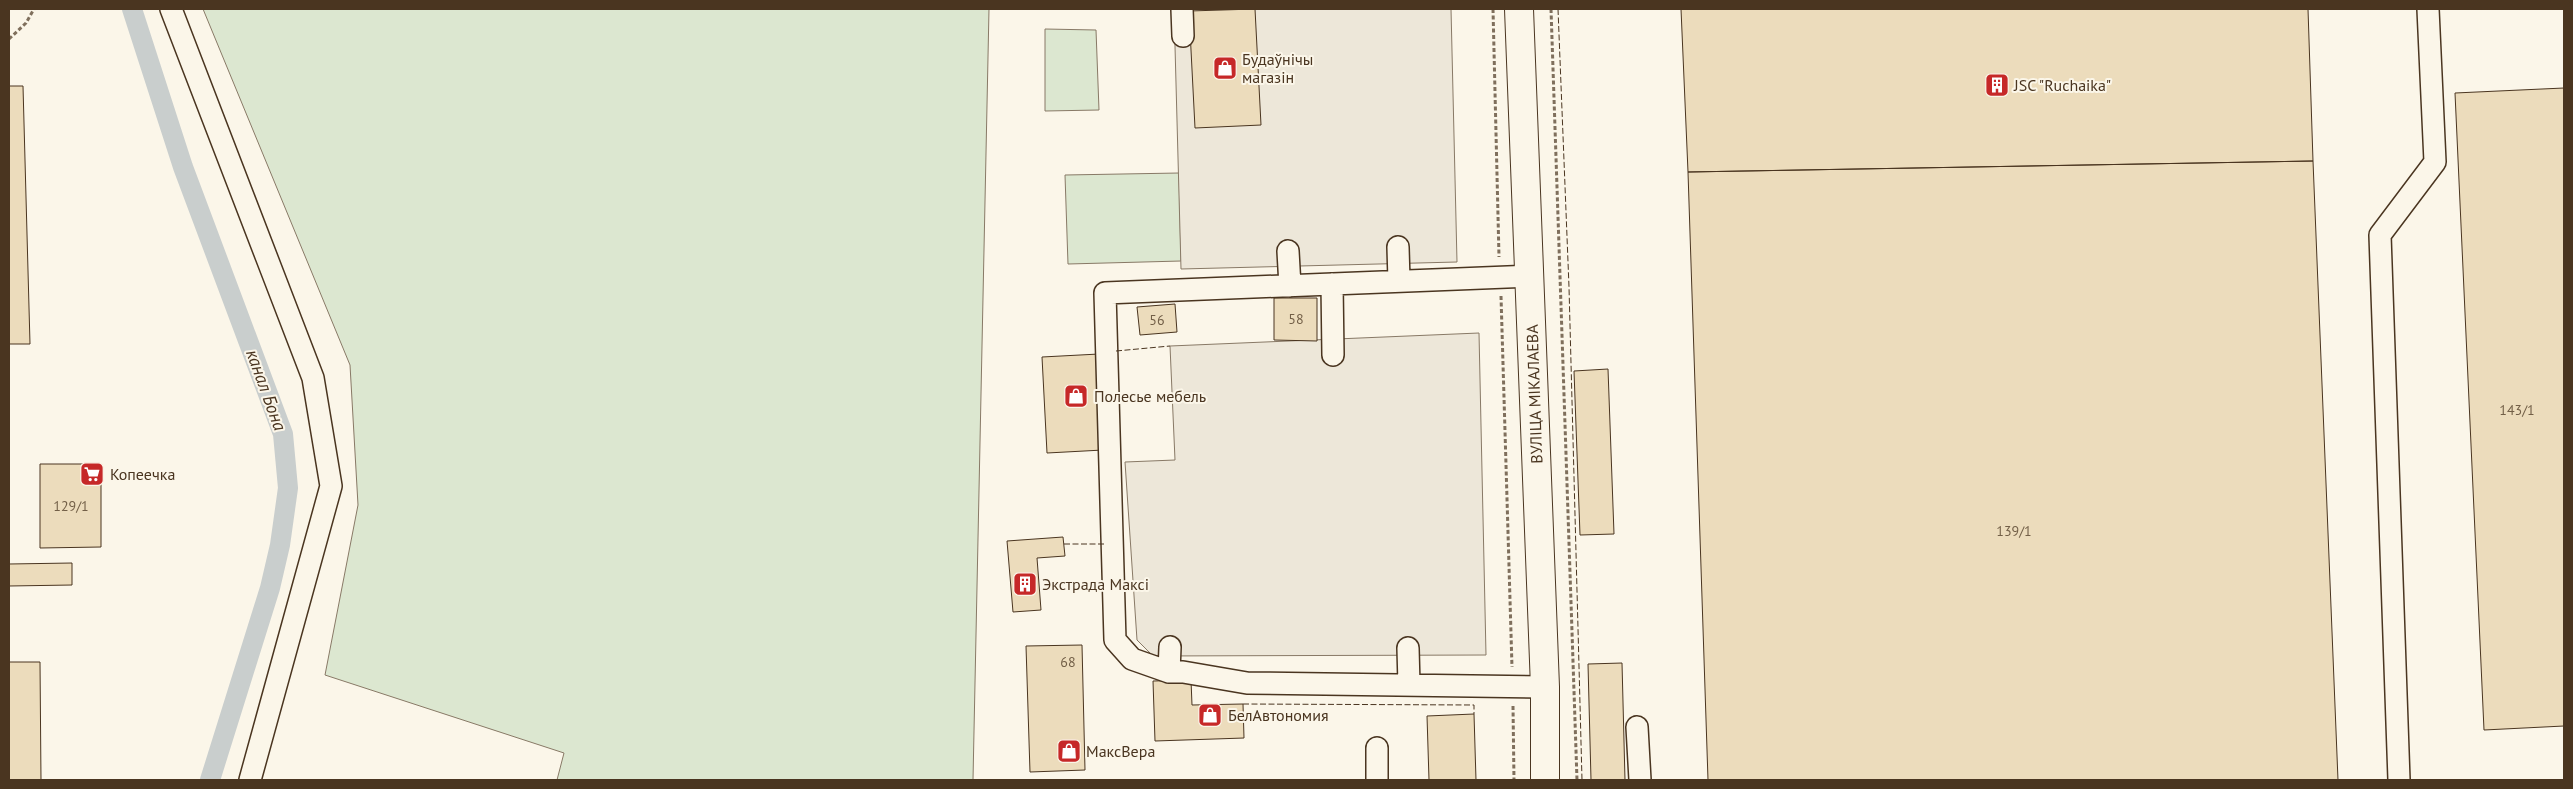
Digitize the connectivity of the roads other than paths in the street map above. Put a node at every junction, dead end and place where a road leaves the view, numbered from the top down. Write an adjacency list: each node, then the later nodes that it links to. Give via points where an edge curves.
1 (171, 9): 20 (lane, via 313,378 331,486)
2 (1182, 9): 5 (lane)
3 (1519, 9): 8 (main road, ВУЛІЦА МІКАЛАЕВА)
4 (2428, 9): 24 (lane, via 2435,162 2380,236)
5 (1183, 36)
6 (1398, 247): 9 (lane)
7 (1288, 251): 11 (lane)
8 (1530, 276): 9 (lane); 17 (main road, ВУЛІЦА МІКАЛАЕВА)
9 (1399, 281): 10 (lane)
10 (1332, 284): 11 (lane); 12 (lane)
11 (1290, 286): 15 (lane, via 1105,294 1115,640 1132,659)
12 (1334, 355)
13 (1170, 647): 15 (lane)
14 (1408, 648): 16 (lane)
15 (1169, 672): 16 (lane, via 1247,683)
16 (1409, 685): 17 (lane)
17 (1546, 687): 22 (main road, ВУЛІЦА МІКАЛАЕВА)
18 (1637, 727): 23 (lane)
19 (1377, 748): 21 (lane)
20 (250, 780)
21 (1377, 780)
22 (1546, 780)
23 (1640, 780)
24 (2399, 780)

